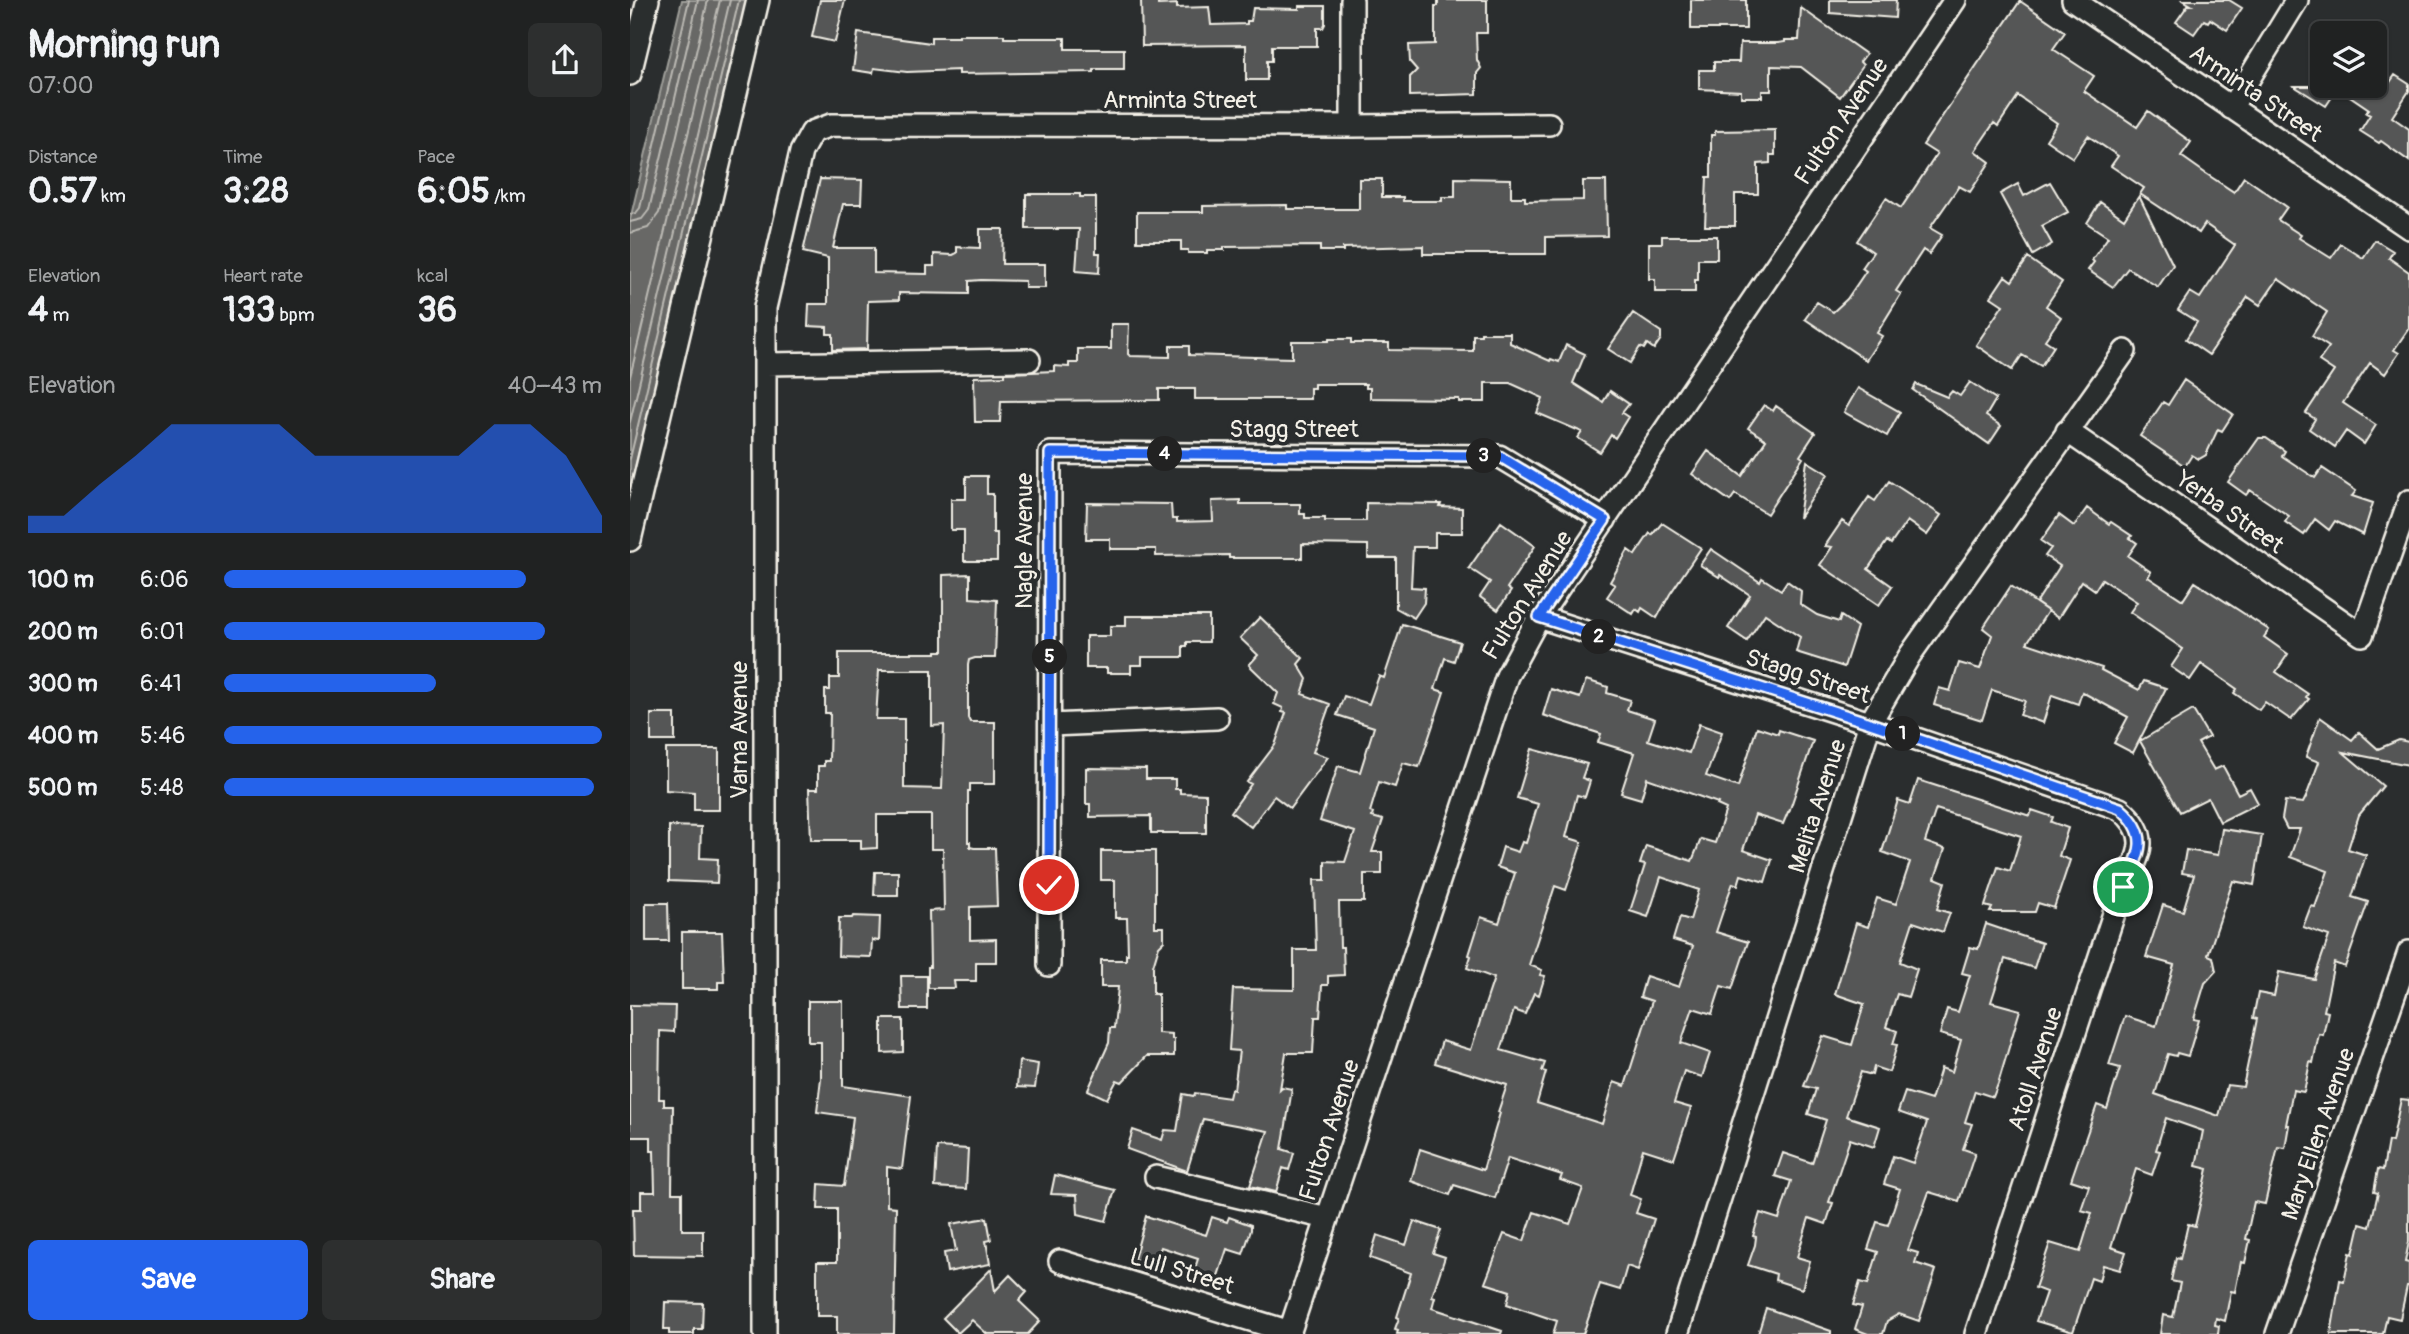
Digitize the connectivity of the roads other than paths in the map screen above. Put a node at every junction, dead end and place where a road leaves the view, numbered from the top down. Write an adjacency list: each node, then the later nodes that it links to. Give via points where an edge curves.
1 (648, 0): 7 (street)
2 (758, 0): 20 (street)
3 (1352, 0): 10 (street)
4 (1955, 0): 19 (street, Fulton Avenue)
5 (2073, 0): 8 (street, Arminta Street)
6 (2297, 0): 8 (street)
7 (630, 74)
8 (2231, 107): 12 (street, Arminta Street)
9 (1549, 124): 10 (street, Arminta Street)
10 (1352, 126): 11 (street, Arminta Street, via 831,125)
11 (812, 132): 15 (street, Varna Avenue, via 801,152 765,308)
12 (2409, 228)
13 (2125, 351): 16 (street, Melita Avenue)
14 (1029, 360): 15 (street)
15 (766, 364): 32 (street, Varna Avenue)
16 (2067, 432): 18 (street, Yerba Street, via 2362,635); 23 (street, Melita Avenue, via 1910,655)
17 (1050, 453): 19 (street, Stagg Street, via 1499,456); 24 (street, Nagle Avenue)
18 (2409, 501)
19 (1605, 520): 21 (street, Fulton Avenue)
20 (630, 540)
21 (1539, 617): 23 (street, Stagg Street); 29 (street, Fulton Avenue, via 1507,676)
22 (1217, 718): 24 (street)
23 (1870, 723): 25 (street, Stagg Street, via 2120,808); 33 (street, Melita Avenue)
24 (1050, 725): 27 (street, Nagle Avenue)
25 (2135, 821): 34 (street, Atoll Avenue, via 2138,859 2123,887)
26 (2409, 952): 35 (street, Mary Ellen Avenue)
27 (1049, 965)
28 (1156, 1177): 29 (street)
29 (1327, 1217): 31 (street, Fulton Avenue)
30 (1060, 1261): 31 (street, Lull Street)
31 (1289, 1333)
32 (765, 1334)
33 (1677, 1334)
34 (1976, 1334)
35 (2277, 1334)

